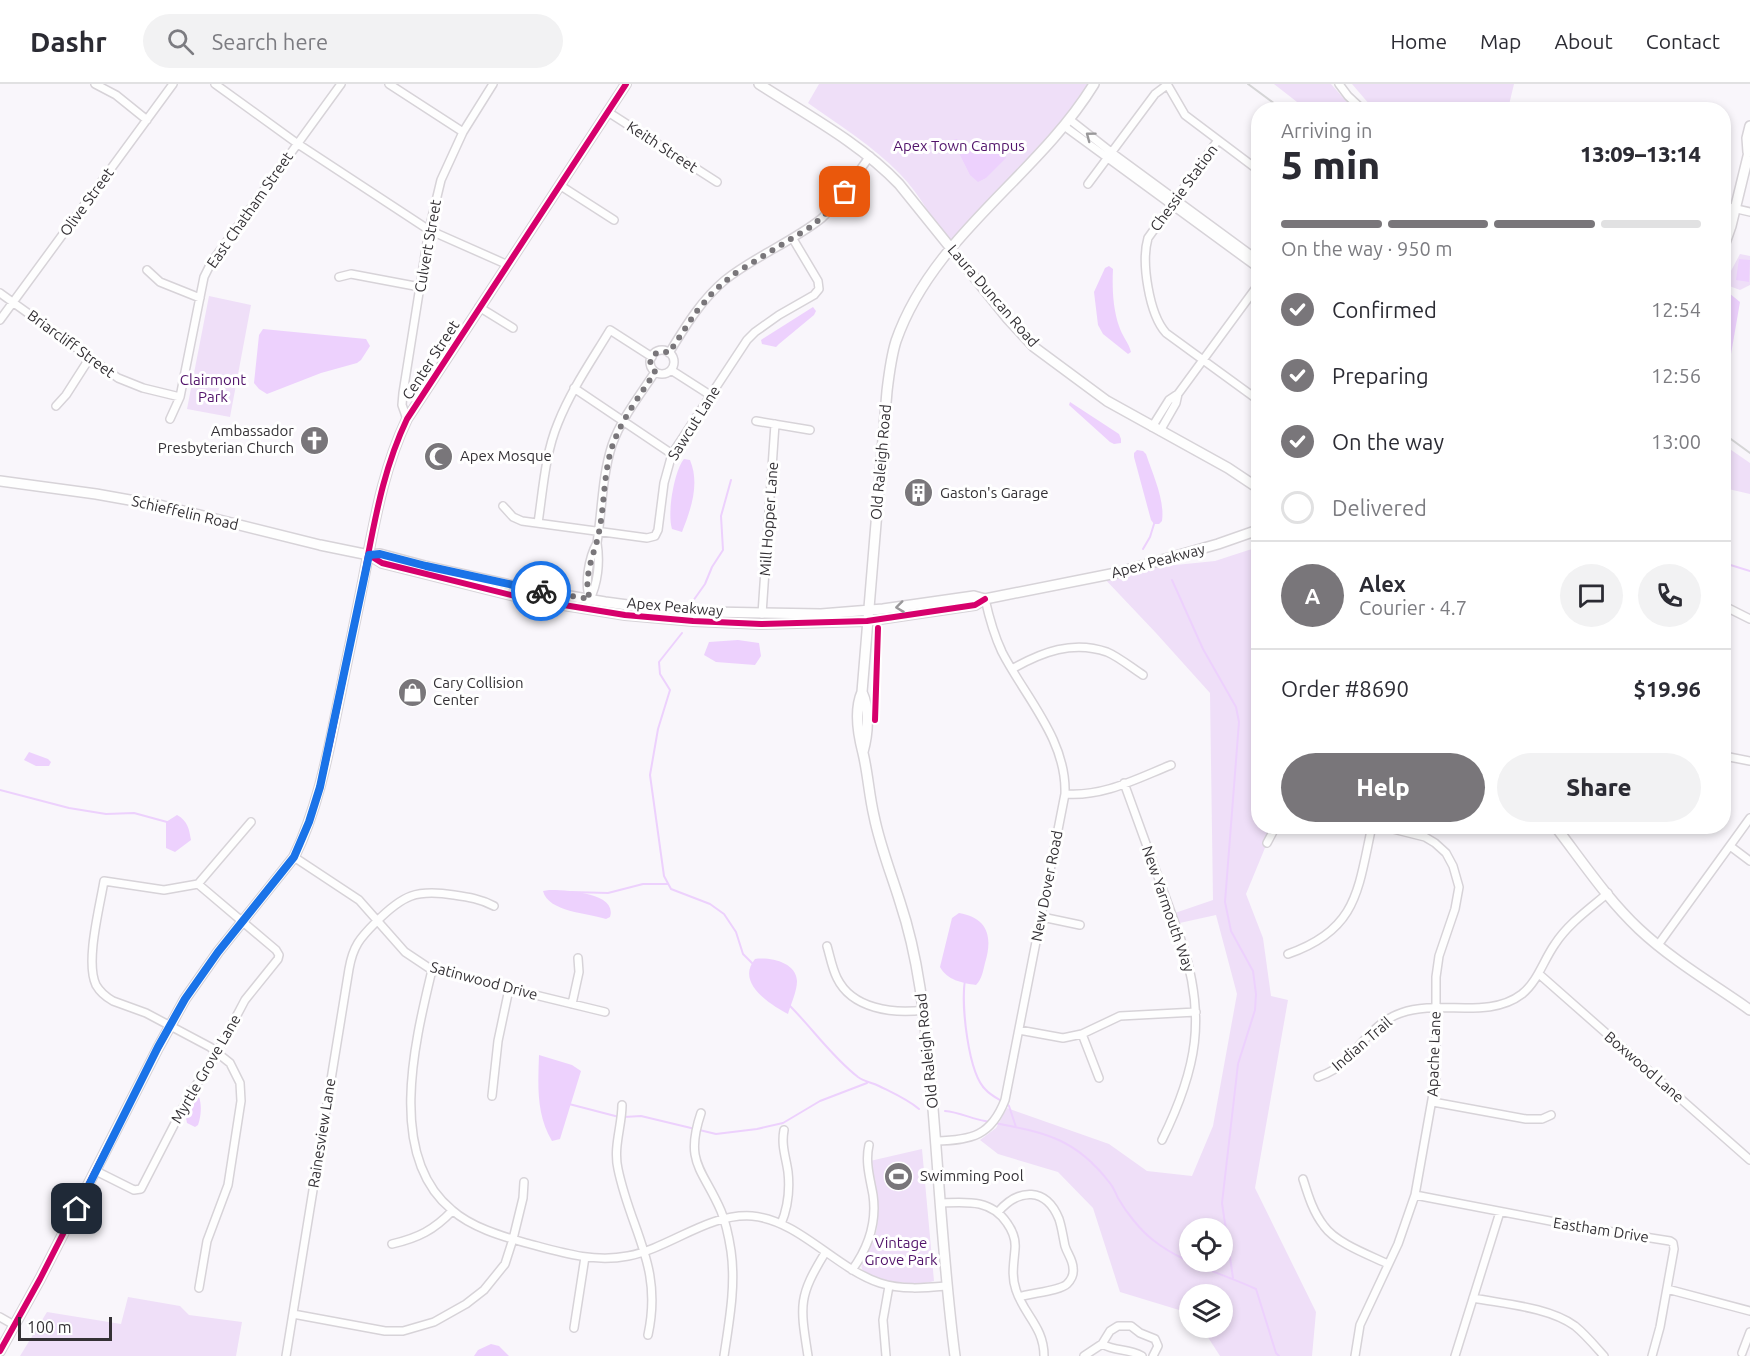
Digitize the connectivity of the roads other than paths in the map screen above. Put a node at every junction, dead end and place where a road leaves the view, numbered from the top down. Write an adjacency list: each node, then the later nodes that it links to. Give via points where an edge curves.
1 (95, 84): 14 (street)
2 (173, 84): 14 (street, Olive Street)
3 (215, 84): 19 (street)
4 (340, 84): 19 (street, East Chatham Street)
5 (389, 84): 17 (street)
6 (493, 84): 17 (street, Culvert Street)
7 (627, 84): 13 (main road, Center Street)
8 (759, 84): 21 (main road, Laura Duncan Road)
9 (1094, 84): 15 (main road, Old Raleigh Road)
10 (1167, 84): 18 (street, via 1185,115); 22 (street, via 1155,94)
11 (1339, 84): 12 (street)
12 (1354, 102)
13 (608, 112): 24 (street, Keith Street); 26 (main road, Center Street)
14 (147, 120): 45 (street, Olive Street)
15 (1067, 123): 22 (street); 35 (main road, Old Raleigh Road)
16 (1750, 126): 20 (main road)
17 (463, 132): 33 (street, Culvert Street, via 441,180)
18 (1218, 140): 23 (street); 27 (street, Chessie Station)
19 (298, 144): 33 (street); 44 (street, East Chatham Street, via 211,263)
20 (1749, 150): 29 (main road)
21 (870, 156): 34 (street, via 834,206); 35 (main road, Laura Duncan Road, via 899,184)
22 (1109, 156): 25 (street); 27 (street)
23 (1251, 165)
24 (717, 182)
25 (1088, 184)
26 (561, 186): 31 (street); 38 (main road, Center Street)
27 (1173, 202): 36 (street); 37 (street); 52 (street, Chessie Station, via 1146,246 1152,306 1161,327)
28 (1731, 208): 29 (street)
29 (1736, 209): 30 (street); 32 (main road)
30 (1750, 212)
31 (614, 220)
32 (1731, 224)
33 (429, 230): 38 (street); 41 (street, Culvert Street)
34 (793, 238): 49 (street, via 714,291); 56 (street, Sawcut Lane, via 818,281 817,293 755,332)
35 (950, 248): 65 (main road, Laura Duncan Road, via 1034,347 1096,394); 77 (main road, Old Raleigh Road, via 919,292 892,358)
36 (1251, 255)
37 (1251, 263)
38 (508, 265): 46 (main road, Center Street)
39 (147, 270): 44 (street, via 160,282)
40 (339, 277): 41 (street, via 351,274)
41 (420, 287): 61 (street, Culvert Street, via 403,393 402,405)
42 (0, 293): 45 (street, Briarcliff Street)
43 (1251, 295): 52 (street)
44 (200, 298): 58 (street, East Chatham Street)
45 (14, 301): 47 (street, Olive Street); 51 (street, Briarcliff Street)
46 (480, 307): 48 (street); 61 (main road, Center Street)
47 (0, 320)
48 (513, 328)
49 (669, 353): 50 (street, via 660,351); 53 (street, via 674,363)
50 (652, 357): 54 (street); 55 (street, via 610,330)
51 (89, 359): 58 (street, Briarcliff Street, via 125,382); 59 (street)
52 (1203, 360): 57 (street, Chessie Station); 65 (street)
53 (671, 370): 54 (street); 56 (street)
54 (655, 372): 63 (street)
55 (574, 388): 63 (street); 71 (street, via 552,439)
56 (710, 395): 67 (street, Sawcut Lane)
57 (1251, 395)
58 (180, 397): 60 (street, East Chatham Street)
59 (56, 406)
60 (171, 419)
61 (408, 419): 74 (main road, Center Street, via 376,509)
62 (756, 421): 64 (street)
63 (624, 422): 67 (street); 72 (street, via 609,457)
64 (776, 424): 66 (street); 79 (street, Mill Hopper Lane)
65 (1156, 429): 69 (main road, Laura Duncan Road)
66 (810, 430)
67 (672, 454): 72 (street, Sawcut Lane, via 655,536)
68 (0, 481): 74 (main road, Schieffelin Road, via 163,506)
69 (1251, 483)
70 (503, 506): 71 (street, Sawcut Lane, via 513,517)
71 (538, 523): 72 (street, Sawcut Lane)
72 (599, 531): 76 (street, via 592,553)
73 (1251, 532): 75 (main road, Apex Peakway, via 1116,573)
74 (369, 555): 76 (main road, Apex Peakway, via 382,563 527,599); 97 (main road, Center Street, via 320,787)
75 (985, 599): 77 (main road, Apex Peakway, one-way to 77, via 974,596); 81 (main road, Apex Peakway, via 975,605); 82 (street, New Dover Road, via 995,636)
76 (589, 604): 79 (main road, Apex Peakway); 81 (main road, Apex Peakway, via 651,618 726,623)
77 (868, 610): 79 (main road, Apex Peakway); 81 (main road, Old Raleigh Road)
78 (1731, 610): 80 (street)
79 (762, 614)
80 (1750, 619)
81 (867, 621): 115 (main road, Old Raleigh Road, via 862,692 867,701 863,752 868,789 881,847 912,940)
82 (1012, 669): 83 (street, via 1050,651 1079,647 1109,653); 88 (street, New Dover Road, via 1053,740 1063,765)
83 (1143, 675)
84 (1731, 757): 85 (street)
85 (1750, 761)
86 (1171, 765): 87 (street)
87 (1124, 783): 88 (street, via 1103,792); 118 (street, New Yarmouth Way, via 1188,963)
88 (1065, 794): 102 (street, New Dover Road)
89 (1750, 818): 96 (street)
90 (250, 822): 99 (street)
91 (1272, 834): 95 (street)
92 (1370, 834): 108 (street, via 1350,910 1328,933)
93 (1413, 834): 114 (street, Apache Lane, via 1425,837 1446,853 1457,876 1458,899 1439,956)
94 (1561, 834): 100 (main road)
95 (1268, 843)
96 (1730, 846): 98 (street); 106 (street)
97 (294, 857): 103 (street, Satinwood Drive, via 348,892); 104 (main road, Center Street)
98 (1750, 861)
99 (198, 884): 104 (street); 119 (street, via 164,890 104,880 91,963 96,984 113,1001)
100 (1608, 893): 106 (main road); 111 (street, Indian Trail, via 1563,933)
101 (494, 906): 103 (street, Rainesview Lane, via 463,896 421,892 400,900)
102 (1042, 917): 105 (street); 120 (street, New Dover Road)
103 (378, 920): 110 (street, Satinwood Drive, via 405,952); 159 (street, Rainesview Lane, via 360,938 352,954)
104 (243, 922): 119 (main road, Center Street, via 203,972); 122 (street, Myrtle Grove Lane, via 279,955 245,1000)
105 (1080, 925)
106 (1658, 945): 116 (main road)
107 (827, 946): 115 (street, via 835,975 844,990 857,1000 891,1011)
108 (1288, 954)
109 (578, 958): 113 (street)
110 (432, 970): 112 (street, Satinwood Drive); 140 (street, via 414,1053 412,1133 422,1172)
111 (1539, 974): 114 (street, Indian Trail, via 1530,987 1502,1005); 134 (street, Boxwood Lane)
112 (509, 989): 113 (street, Satinwood Drive); 125 (street)
113 (572, 1004): 117 (street, Satinwood Drive)
114 (1436, 1008): 123 (street, Indian Trail, via 1390,1017 1334,1070); 126 (street, Apache Lane)
115 (924, 1010): 132 (main road, Old Raleigh Road)
116 (1750, 1010)
117 (605, 1012)
118 (1196, 1012): 121 (street, via 1120,1016); 131 (street, New Yarmouth Way, via 1190,1072)
119 (170, 1025): 122 (street); 135 (main road, Center Street)
120 (1019, 1030): 121 (street, via 1063,1038); 132 (street, New Dover Road, via 1005,1100 997,1119 976,1136)
121 (1082, 1034): 124 (street)
122 (218, 1052): 135 (street, Myrtle Grove Lane, via 191,1092 141,1189 134,1190); 154 (street, via 236,1072 242,1101 228,1185 207,1241)
123 (1318, 1077)
124 (1099, 1078)
125 (492, 1096)
126 (1433, 1102): 129 (street, via 1526,1119); 138 (street, Apache Lane)
127 (622, 1105): 147 (street, via 616,1149 618,1168)
128 (701, 1113): 143 (street, via 694,1159)
129 (1551, 1115)
130 (784, 1130): 144 (street, via 782,1144 789,1192)
131 (1161, 1140)
132 (936, 1141): 139 (main road, Old Raleigh Road)
133 (869, 1145): 151 (street, via 866,1158 874,1220 865,1248)
134 (1750, 1160)
135 (96, 1171): 161 (main road, Center Street)
136 (1303, 1179): 150 (street, via 1324,1227 1347,1244)
137 (524, 1182): 145 (street)
138 (1415, 1196): 142 (street, Eastham Drive); 150 (street, Apache Lane)
139 (941, 1203): 141 (street, via 978,1203); 153 (main road, Old Raleigh Road)
140 (452, 1211): 145 (street); 146 (street, via 423,1235)
141 (998, 1212): 156 (street, via 1014,1239 1013,1274); 156 (street, via 1019,1195 1034,1195 1047,1201 1059,1219 1072,1263 1073,1273 1065,1286)
142 (1500, 1212): 155 (street, Eastham Drive, via 1670,1241 1674,1249); 157 (street)
143 (723, 1220): 144 (street, via 749,1216); 147 (street); 169 (street, via 733,1273)
144 (781, 1224): 148 (street)
145 (513, 1239): 149 (street); 159 (street, via 504,1264 484,1290 458,1309 418,1328 385,1331)
146 (392, 1244)
147 (645, 1252): 149 (street, via 610,1259); 164 (street, via 653,1295)
148 (825, 1253): 151 (street); 170 (street, via 802,1301)
149 (585, 1257): 162 (street)
150 (1388, 1264): 177 (street, Apache Lane, via 1360,1325)
151 (852, 1270): 152 (street)
152 (889, 1286): 153 (street); 171 (street, via 882,1330)
153 (947, 1286): 172 (main road, Old Raleigh Road)
154 (199, 1288)
155 (1667, 1289): 158 (street); 180 (street, Eastham Drive)
156 (1018, 1297): 173 (street, via 1039,1330)
157 (1473, 1298): 178 (street); 179 (street, via 1564,1320 1586,1335)
158 (1750, 1311)
159 (293, 1314): 168 (street, Rainesview Lane)
160 (0, 1317): 161 (street)
161 (14, 1325): 166 (main road, Center Street)
162 (574, 1328)
163 (1750, 1332): 167 (street)
164 (648, 1335)
165 (1102, 1344): 174 (street); 175 (street); 176 (street, via 1113,1328 1126,1325 1155,1339 1158,1347)
166 (0, 1351)
167 (1742, 1353)
168 (286, 1356)
169 (724, 1356)
170 (808, 1356)
171 (886, 1356)
172 (955, 1356)
173 (1044, 1356)
174 (1084, 1356)
175 (1142, 1356)
176 (1153, 1356)
177 (1355, 1356)
178 (1455, 1356)
179 (1604, 1356)
180 (1652, 1356)

